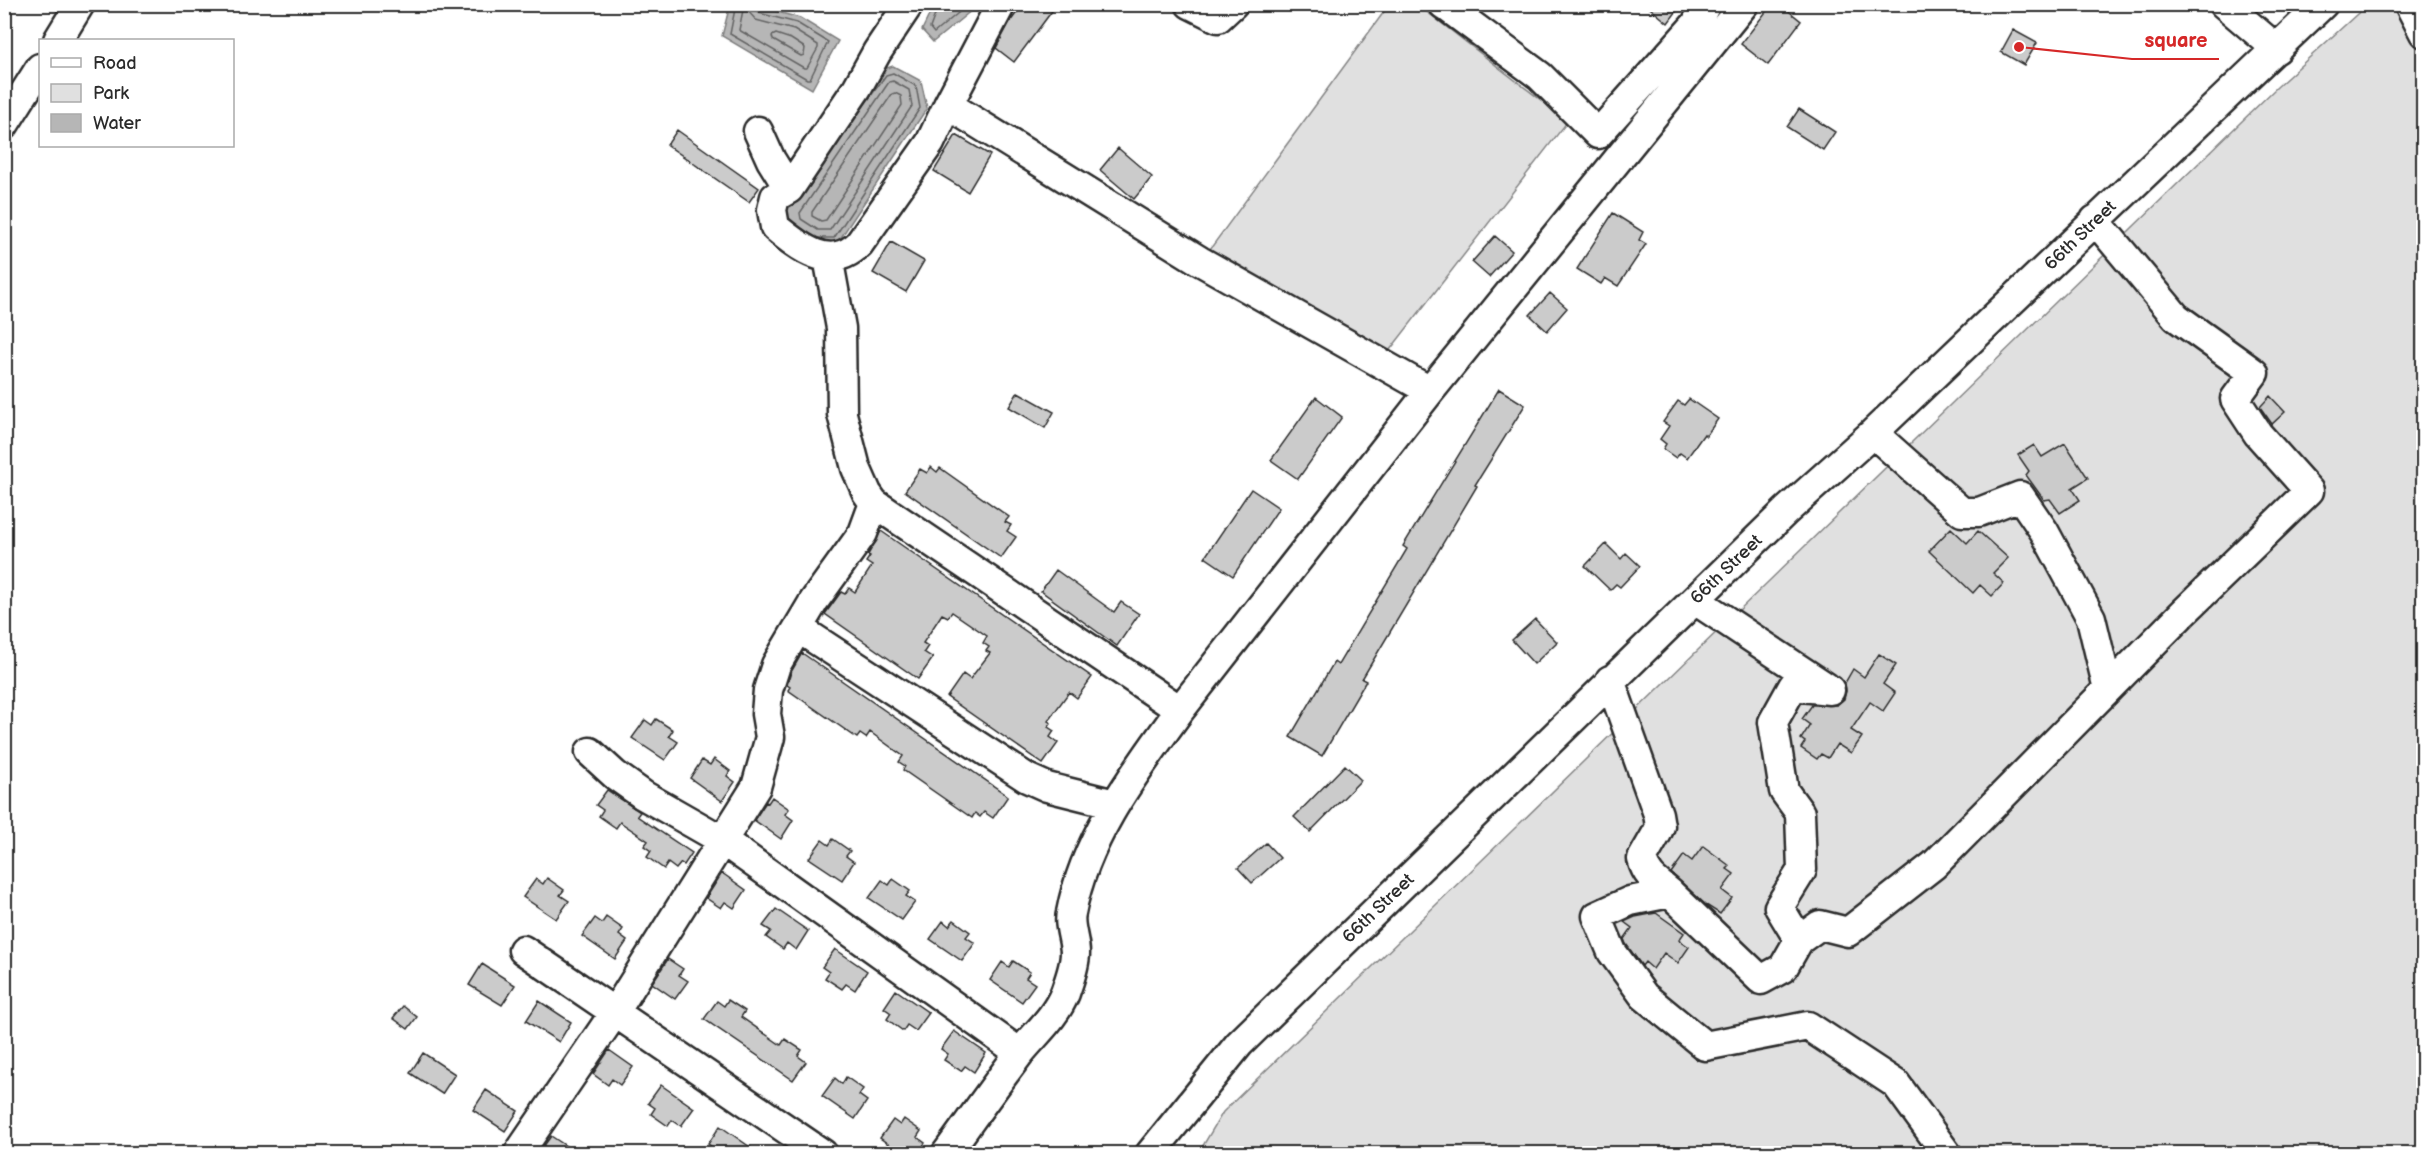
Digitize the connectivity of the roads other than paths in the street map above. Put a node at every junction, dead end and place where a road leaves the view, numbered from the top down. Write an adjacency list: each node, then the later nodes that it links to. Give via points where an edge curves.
1 (80, 4): 13 (street)
2 (909, 4): 19 (street)
3 (1001, 4): 16 (street)
4 (1190, 4): 5 (street, via 1218,18)
5 (1233, 4)
6 (1443, 4): 7 (street, via 1540,76 1598,134 1696,24)
7 (1706, 4)
8 (1744, 4): 22 (street)
9 (2224, 4): 14 (street)
10 (2323, 4): 14 (street, 66th Street)
11 (2409, 4): 12 (street)
12 (2424, 33)
13 (58, 39)
14 (2277, 50): 20 (street, 66th Street)
15 (39, 70): 17 (street)
16 (948, 105): 21 (street, via 930,142 859,244 850,253); 22 (street, via 1200,261)
17 (4, 125)
18 (758, 131): 19 (street)
19 (789, 189): 21 (street, via 775,196 775,227 807,252)
20 (2095, 220): 23 (street, 66th Street); 28 (street, via 2176,317 2254,373 2235,399 2258,434 2309,491)
21 (828, 256): 24 (street, via 841,328 842,414 856,468)
22 (1430, 391): 29 (street)
23 (1873, 433): 25 (street, 66th Street); 28 (street, via 1962,512 1979,512 2020,496 2044,531 2091,618)
24 (874, 503): 26 (street, via 863,533); 29 (street)
25 (1695, 600): 27 (street, 66th Street); 34 (street, via 1830,690 1793,686 1773,722 1784,791 1800,813 1802,870 1779,907)
26 (798, 628): 31 (street, via 1027,778 1047,788); 32 (street, via 776,665 768,690 766,714 770,737 756,787)
27 (1610, 680): 33 (street, via 1658,814 1660,826 1642,859 1646,873); 41 (street, 66th Street, via 1239,1044)
28 (2108, 689): 34 (street, via 1934,865 1848,932 1820,925)
29 (1180, 710): 31 (street)
30 (590, 752): 32 (street, via 643,795)
31 (1115, 804): 37 (street, via 1088,860 1070,915 1075,955 1064,995 1050,1020)
32 (722, 840): 36 (street); 37 (street)
33 (1670, 892): 34 (street, via 1761,980 1783,968); 42 (street, via 1630,901 1597,916 1612,952 1644,996 1705,1046 1808,1026 1896,1084)
34 (1799, 940)
35 (523, 950): 36 (street)
36 (615, 1012): 38 (street); 39 (street)
37 (1020, 1053): 40 (street)
38 (518, 1154)
39 (823, 1154)
40 (946, 1154)
41 (1150, 1154)
42 (1947, 1154)

